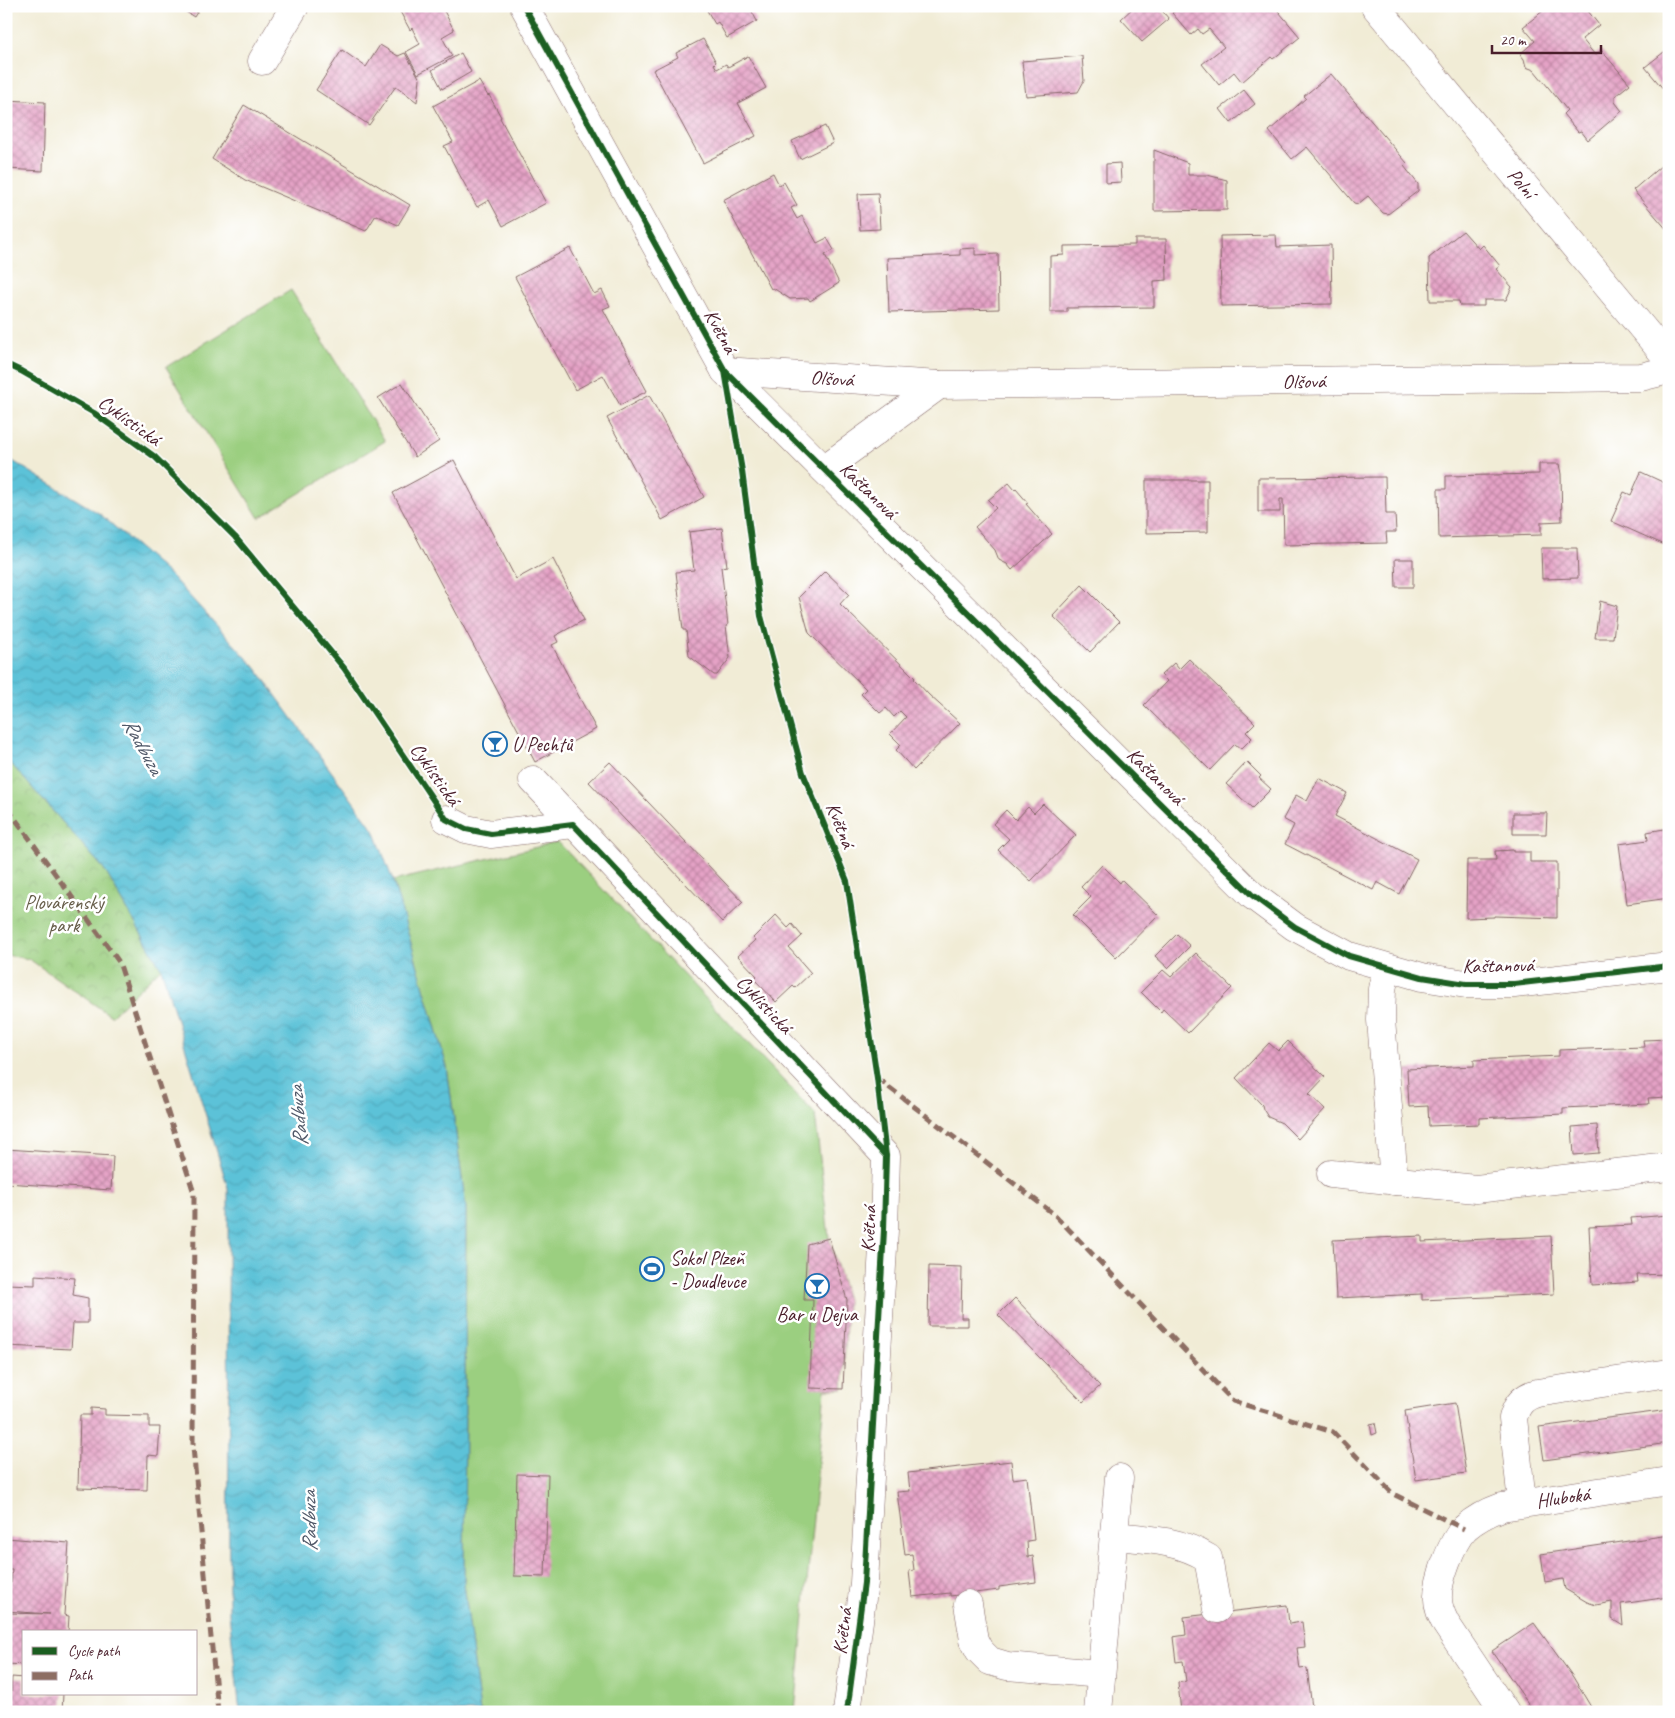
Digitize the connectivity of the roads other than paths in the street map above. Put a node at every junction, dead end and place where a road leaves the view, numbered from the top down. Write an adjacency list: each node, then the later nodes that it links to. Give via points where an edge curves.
1 (295, 6): 4 (street)
2 (524, 6): 7 (street, Květná)
3 (1375, 6): 5 (street, Polní)
4 (262, 61)
5 (1669, 360)
6 (1669, 370): 8 (street, Olšová, via 1642,377)
7 (725, 371): 8 (street, Olšová); 9 (street, Kaštanová)
8 (939, 385): 9 (street)
9 (824, 469): 14 (street, Kaštanová, via 1252,895 1303,931 1349,956)
10 (533, 780): 12 (street, Cyklistická)
11 (446, 819): 12 (street, Cyklistická, via 466,829 491,834)
12 (574, 824): 15 (street, Cyklistická)
13 (1669, 966): 14 (street, Kaštanová, via 1514,984 1466,984)
14 (1387, 968): 18 (street, via 1382,989 1381,1020)
15 (886, 1156): 27 (street, Květná, via 864,1583)
16 (1669, 1167): 18 (street, via 1476,1189)
17 (1331, 1174): 18 (street)
18 (1394, 1180)
19 (1669, 1373): 22 (street, via 1538,1393 1521,1401 1513,1418)
20 (1119, 1478): 23 (street)
21 (1669, 1481): 22 (street, Hluboká)
22 (1522, 1503): 29 (street, Hluboká, via 1485,1512 1464,1529 1453,1546 1437,1598 1446,1624)
23 (1114, 1536): 25 (street, via 1167,1541 1208,1558); 26 (street)
24 (968, 1604): 26 (street, via 974,1640 990,1661 1007,1666)
25 (1217, 1608)
26 (1101, 1674): 28 (street)
27 (848, 1712)
28 (1098, 1712)
29 (1505, 1712)

